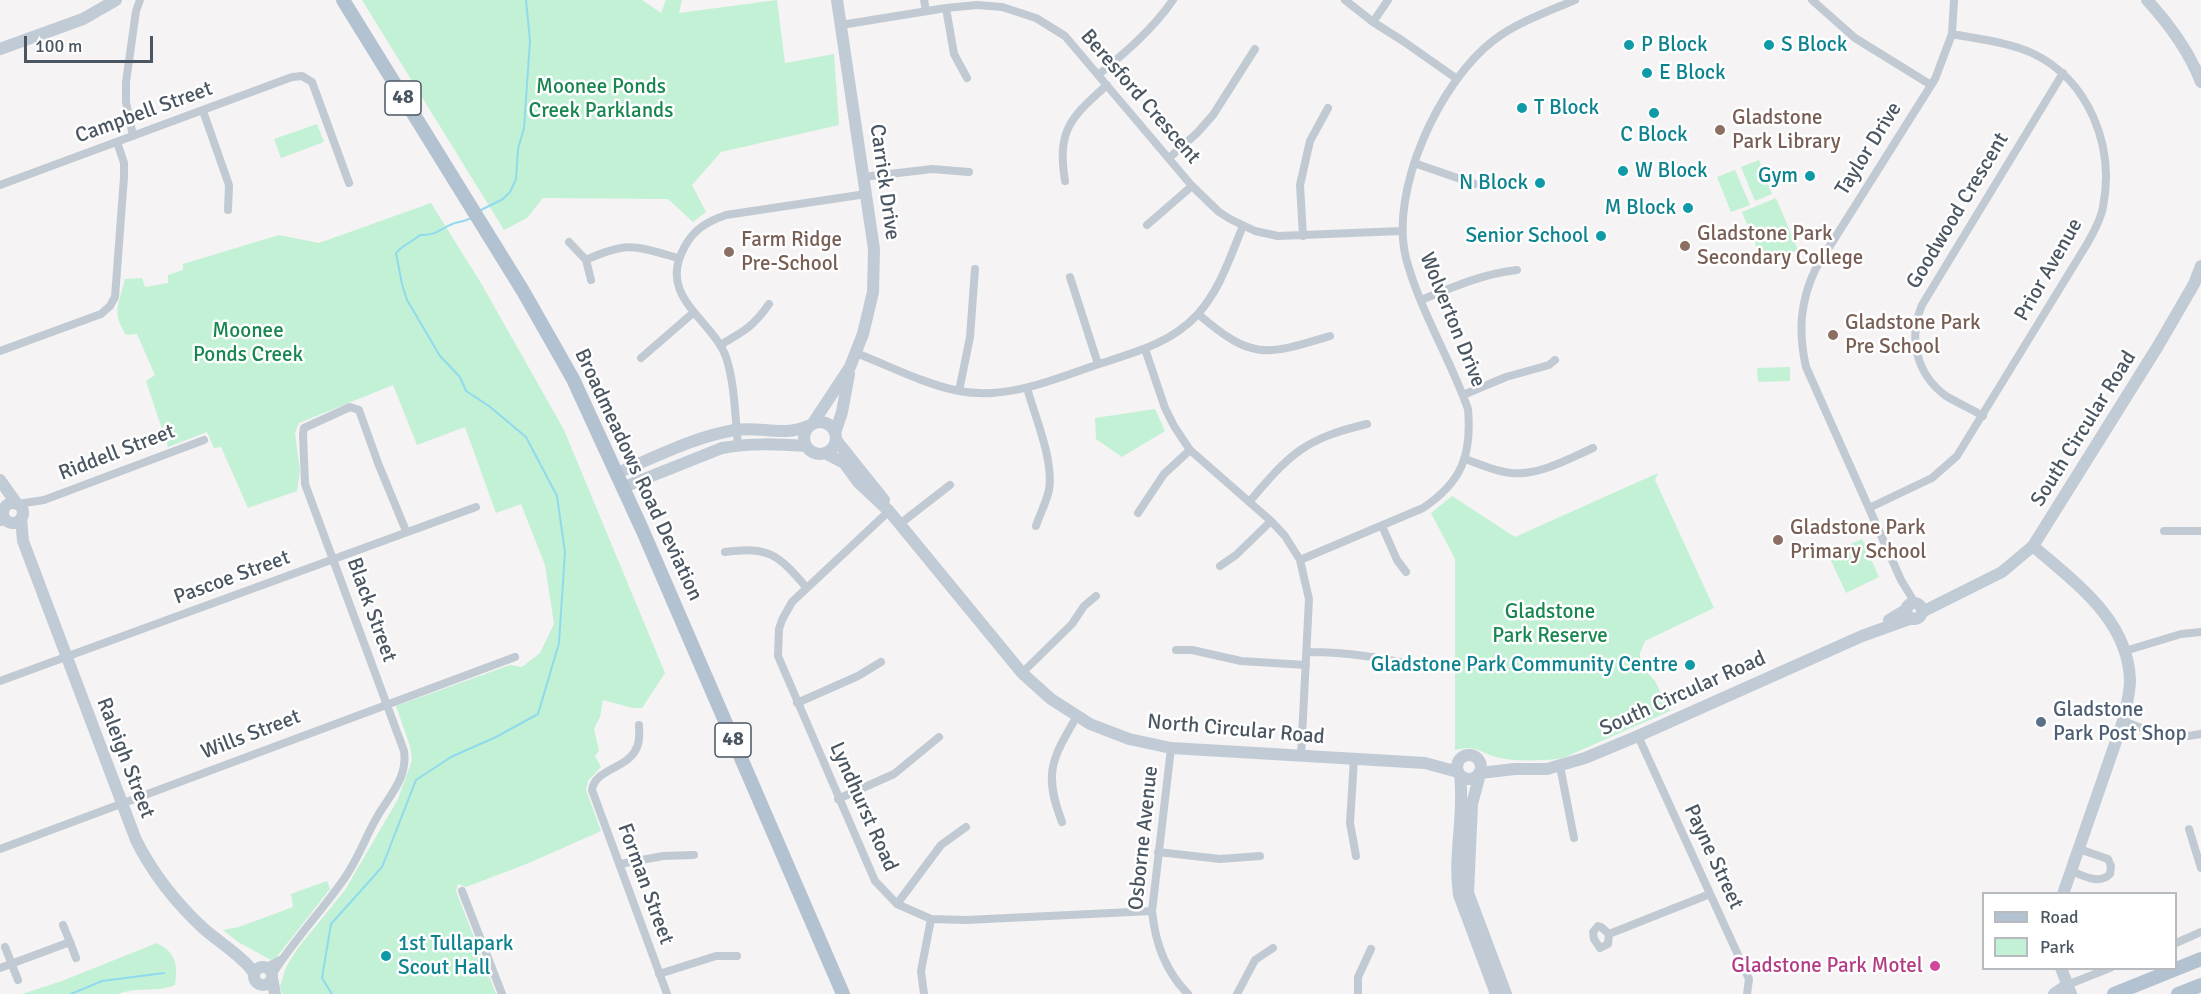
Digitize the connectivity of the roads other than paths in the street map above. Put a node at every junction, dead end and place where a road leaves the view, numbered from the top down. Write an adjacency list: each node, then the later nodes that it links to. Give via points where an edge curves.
1 (116, 0): 17 (street)
2 (124, 0): 17 (street, via 106,14)
3 (343, 0): 89 (main road, Broadmeadows Road Deviation / 48, via 562,357)
4 (837, 0): 19 (street, Carrick Drive)
5 (924, 0): 16 (street)
6 (1173, 0): 24 (street, via 1142,38)
7 (1345, 0): 18 (street)
8 (1388, 0): 18 (street)
9 (1575, 0): 26 (street, Wolverton Drive, via 1522,22 1493,41)
10 (1812, 0): 29 (street, via 1855,38)
11 (1954, 0): 20 (street, Taylor Drive)
12 (2147, 0): 27 (street, via 2185,48)
13 (140, 1): 32 (street, via 126,82)
14 (1003, 4): 15 (street, Beresford Crescent); 24 (street, Beresford Crescent, via 1065,36)
15 (946, 8): 16 (street, Beresford Crescent); 25 (street, via 954,54)
16 (926, 11): 19 (street, Beresford Crescent)
17 (83, 19): 21 (street)
18 (1373, 22): 26 (street)
19 (841, 25): 37 (street, Carrick Drive)
20 (1952, 34): 23 (street, Prior Avenue, via 2031,53); 29 (street, Taylor Drive)
21 (0, 49)
22 (1255, 49): 34 (street, via 1213,115)
23 (2063, 73): 75 (street, Prior Avenue, via 2088,106 2100,131 2107,173 2103,208 2087,244); 75 (street, Goodwood Crescent, via 1916,321 1915,349 1930,382 1946,396)
24 (1098, 75): 28 (street, Beresford Crescent)
25 (967, 78)
26 (1457, 79): 35 (street, Wolverton Drive)
27 (2201, 82)
28 (1107, 85): 34 (street, Beresford Crescent); 38 (street, via 1074,117 1066,131 1062,164)
29 (1931, 85): 94 (street, Taylor Drive, via 1816,268 1803,301 1800,324 1806,367)
30 (1328, 108): 48 (street, via 1310,141 1300,185)
31 (203, 111): 32 (street, Campbell Street); 39 (street, Campbell Street, via 302,76 314,87); 44 (street, via 229,185)
32 (133, 136): 33 (street, Campbell Street)
33 (117, 142): 41 (street, Campbell Street); 64 (street, via 124,177 115,297 110,306 101,314)
34 (1169, 158): 42 (street, Beresford Crescent)
35 (1414, 163): 40 (street); 47 (street, Wolverton Drive)
36 (969, 172): 37 (street, via 932,169)
37 (864, 177): 43 (street, Carrick Drive)
38 (1065, 181)
39 (349, 183)
40 (1475, 184)
41 (0, 185)
42 (1192, 186): 45 (street); 46 (street, Beresford Crescent, via 1219,212)
43 (866, 194): 50 (street, via 714,219 693,233); 65 (street, Carrick Drive, via 874,249 873,292)
44 (228, 210)
45 (1147, 225)
46 (1243, 226): 48 (street, Beresford Crescent, via 1278,236); 60 (street, via 1217,288)
47 (1401, 231): 48 (street, Beresford Crescent); 57 (street, Wolverton Drive)
48 (1303, 236)
49 (569, 242): 51 (street)
50 (678, 258): 51 (street, via 631,246 611,249); 59 (street, via 679,288)
51 (586, 260): 56 (street)
52 (2201, 266): 105 (street, South Circular Road, via 2158,346)
53 (975, 269): 71 (street, via 970,337)
54 (1517, 270): 57 (street, via 1474,278)
55 (1070, 277): 68 (street)
56 (591, 280)
57 (1421, 300): 72 (street, Wolverton Drive)
58 (769, 304): 62 (street, via 758,321)
59 (693, 313): 62 (street); 66 (street)
60 (1198, 314): 61 (street, via 1221,334 1251,350 1291,348); 63 (street, via 1171,337)
61 (1330, 336)
62 (720, 345): 78 (street, via 731,383)
63 (1145, 349): 68 (street); 85 (street, via 1165,408)
64 (0, 351)
65 (856, 353): 69 (street, Carrick Drive); 71 (street)
66 (640, 358)
67 (1555, 360): 72 (street)
68 (1098, 364): 70 (street)
69 (850, 367): 73 (street, Carrick Drive); 74 (street, Carrick Drive)
70 (1027, 388): 71 (street, via 994,393); 100 (street, via 1049,477)
71 (959, 391)
72 (1463, 394): 87 (street, Wolverton Drive, via 1470,432)
73 (825, 404): 74 (street); 77 (street, Carrick Drive)
74 (842, 412): 79 (street, Carrick Drive)
75 (1983, 416): 94 (street, Prior Avenue, via 1947,466 1932,478)
76 (1367, 424): 92 (street, via 1319,438 1297,451)
77 (810, 425): 78 (street, via 789,432); 79 (street, via 829,424); 82 (street, via 803,436)
78 (737, 429): 81 (street); 83 (street)
79 (835, 436): 86 (street, via 832,448); 95 (street, North Circular Road)
80 (204, 440): 97 (street, Riddell Street)
81 (738, 445): 82 (street); 88 (street)
82 (806, 446): 86 (street, via 813,453)
83 (676, 448): 88 (street); 89 (street)
84 (1593, 448): 87 (street, via 1528,472 1511,473)
85 (1190, 450): 92 (street); 96 (street, via 1164,474)
86 (825, 453): 95 (street, North Circular Road, via 844,463 858,482)
87 (1465, 459): 101 (street, Wolverton Drive, via 1455,479 1439,497)
88 (684, 463): 91 (street)
89 (617, 473): 91 (main road, Broadmeadows Road Deviation / 48)
90 (950, 485): 99 (street)
91 (624, 487): 189 (main road, Broadmeadows Road Deviation / 48)
92 (1250, 501): 98 (street)
93 (476, 507): 102 (street, Pascoe Street)
94 (1869, 508): 113 (street, Taylor Drive)
95 (890, 511): 99 (street, North Circular Road); 111 (street, Lyndhurst Road)
96 (1138, 513)
97 (10, 514): 119 (street, Raleigh Street)
98 (1271, 521): 108 (street); 109 (street)
99 (901, 524): 123 (street, North Circular Road)
100 (1036, 526)
101 (1382, 526): 108 (street, Wolverton Drive); 110 (street)
102 (406, 531): 107 (street, Pascoe Street); 107 (street, Black Street, via 361,413 350,407 307,426 303,434 306,484)
103 (2164, 531): 104 (street)
104 (2201, 531)
105 (2033, 546): 113 (street, South Circular Road, via 2002,572); 116 (street, via 2100,608)
106 (725, 552): 111 (street, via 747,549 770,554)
107 (333, 560): 119 (street, Pascoe Street); 126 (street, Black Street)
108 (1300, 560): 117 (street, via 1309,599)
109 (1220, 566)
110 (1406, 572)
111 (806, 587): 125 (street, Lyndhurst Road, via 787,610 778,637 778,656)
112 (1096, 596): 123 (street)
113 (1913, 609): 131 (street, South Circular Road, via 1862,636)
114 (2201, 632): 116 (street)
115 (1176, 650): 122 (street, via 1241,661)
116 (2125, 651): 128 (street, via 2130,681)
117 (1307, 652): 121 (street, via 1337,652); 122 (street)
118 (515, 657): 126 (street, Wills Street)
119 (67, 658): 124 (street, Pascoe Street); 142 (street, Raleigh Street)
120 (881, 662): 125 (street)
121 (1412, 664)
122 (1306, 665): 134 (street)
123 (1022, 673): 127 (street, North Circular Road)
124 (0, 681)
125 (797, 703): 141 (street, Lyndhurst Road)
126 (387, 704): 142 (street, Wills Street); 181 (street, Black Street, via 404,751 402,777 355,863)
127 (1077, 717): 133 (street, North Circular Road, via 1114,734); 143 (street, via 1057,752 1052,770 1052,794)
128 (2123, 721): 130 (street, via 2173,738); 148 (street)
129 (639, 725): 154 (street, Forman Street, via 635,752 593,785 593,795)
130 (2201, 734)
131 (1638, 736): 138 (street, South Circular Road); 159 (street, Payne Street)
132 (939, 737): 141 (street, via 894,774)
133 (1171, 748): 134 (street, North Circular Road); 149 (street, Osborne Avenue)
134 (1301, 756): 136 (street, North Circular Road)
135 (1461, 758): 137 (street, North Circular Road); 139 (street, via 1472,755); 140 (street, via 1457,764)
136 (1354, 759): 137 (street, North Circular Road); 152 (street, via 1350,823)
137 (1425, 763): 140 (street, North Circular Road)
138 (1560, 766): 139 (street, South Circular Road); 146 (street)
139 (1480, 769): 140 (street, via 1470,780); 153 (street)
140 (1459, 774): 153 (street)
141 (838, 799): 160 (street, Lyndhurst Road, via 875,881)
142 (121, 803): 147 (street, Wills Street); 181 (street, Raleigh Street, via 138,846 169,892 215,939)
143 (1062, 822)
144 (966, 827): 160 (street, via 941,845)
145 (2189, 829): 155 (street)
146 (1574, 838)
147 (0, 849)
148 (2079, 849): 156 (street); 156 (street, via 2108,859 2110,874 2097,880)
149 (1158, 852): 151 (street, via 1220,859); 161 (street, Osborne Avenue)
150 (694, 855): 154 (street)
151 (1260, 856)
152 (1356, 856)
153 (1463, 862): 185 (street, via 1470,900)
154 (620, 864): 180 (street, Forman Street)
155 (2201, 868)
156 (2071, 871): 158 (street)
157 (462, 891): 187 (street)
158 (2064, 892)
159 (1710, 894): 165 (street); 194 (street, Payne Street, via 1749,979)
160 (897, 903): 162 (street, Lyndhurst Road)
161 (1152, 911): 162 (street, Lyndhurst Road); 191 (street, Osborne Avenue, via 1164,959)
162 (931, 919): 190 (street, via 921,971)
163 (63, 925): 166 (street)
164 (2201, 932): 167 (street)
165 (1609, 934)
166 (69, 942): 172 (street); 174 (street)
167 (2177, 942)
168 (5, 947): 174 (street)
169 (1273, 948): 192 (street, via 1255,960)
170 (1371, 949): 193 (street, via 1358,976)
171 (737, 956): 180 (street, via 716,956)
172 (76, 958)
173 (2201, 959): 176 (main road)
174 (12, 963): 175 (street); 182 (street)
175 (0, 968)
176 (2177, 969)
177 (2061, 970): 184 (street)
178 (2108, 970): 184 (street)
179 (2174, 970): 196 (main road)
180 (659, 974): 188 (street, Forman Street)
181 (265, 977): 186 (street)
182 (18, 980)
183 (2201, 985): 197 (main road)
184 (2069, 990): 195 (street)
185 (1499, 993)
186 (274, 994)
187 (502, 994)
188 (667, 994)
189 (843, 994)
190 (924, 994)
191 (1188, 994)
192 (1237, 994)
193 (1358, 994)
194 (1747, 994)
195 (2054, 994)
196 (2114, 994)
197 (2178, 994)

